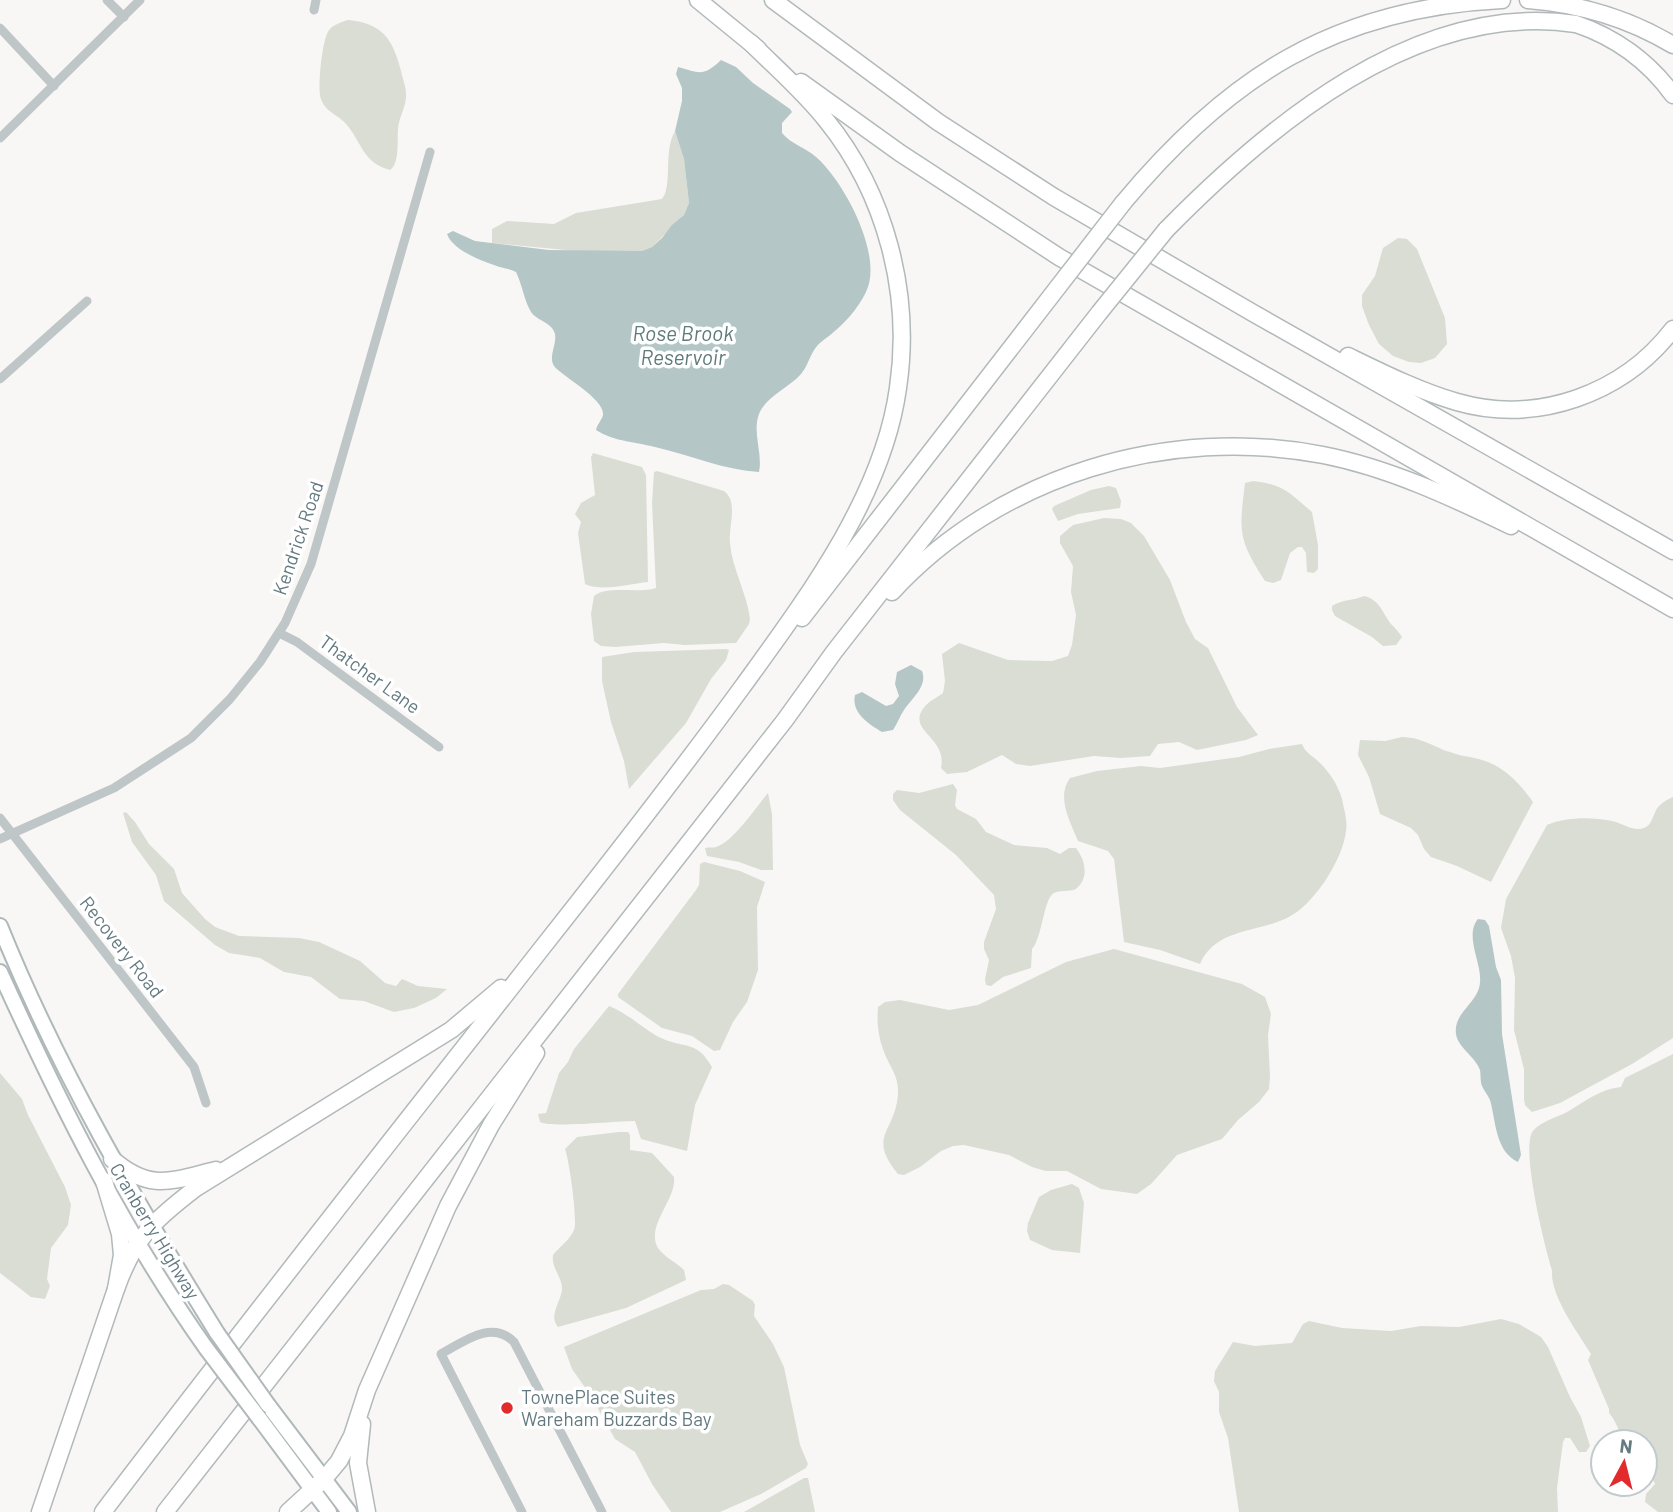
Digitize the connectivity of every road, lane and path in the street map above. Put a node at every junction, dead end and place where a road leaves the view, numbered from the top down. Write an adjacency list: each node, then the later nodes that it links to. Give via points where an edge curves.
1 (107, 0): 7 (street)
2 (140, 0): 7 (street)
3 (698, 0): 9 (highway)
4 (773, 0): 16 (highway, via 1014,173)
5 (1502, 0): 23 (highway, bridge, via 1396,14 1338,33 1257,76 1202,118 1123,203 797,625)
6 (1528, 0): 10 (highway, via 1596,11)
7 (124, 17): 11 (street)
8 (0, 28): 11 (street)
9 (751, 43): 20 (highway, via 900,153 1059,257); 23 (highway, via 828,122 867,186 892,255 902,346 893,416 869,484 831,555)
10 (1673, 45)
11 (54, 86): 13 (street)
12 (1673, 95): 24 (highway, bridge, via 1654,72 1599,33 1549,16 1515,13 1453,22 1409,37 1371,55 1309,96 1248,148 1166,230)
13 (0, 138)
14 (430, 152): 22 (street, Kendrick Road, via 311,564)
15 (87, 301): 18 (street)
16 (1252, 313): 17 (highway, via 1422,389 1472,406 1504,410 1547,407 1611,384 1642,362); 19 (highway)
17 (1673, 329)
18 (0, 379)
19 (1673, 551)
20 (1601, 568): 21 (highway); 24 (highway, via 1431,489 1348,461 1250,447 1144,454 1044,485 954,537 900,583)
21 (1673, 609)
22 (279, 633): 25 (street, Thatcher Lane); 27 (street, Kendrick Road, via 230,699 191,738 114,788)
23 (750, 677): 30 (highway)
24 (785, 720): 31 (highway)
25 (439, 747)
26 (0, 818): 27 (street, Recovery Road)
27 (12, 835): 28 (street, Kendrick Road); 33 (street, Recovery Road, via 194,1067)
28 (0, 839)
29 (0, 926): 34 (main road, Cranberry Highway)
30 (550, 939): 35 (highway, via 491,998 451,1030); 43 (highway)
31 (602, 955): 40 (highway, via 517,1080 462,1177); 44 (highway)
32 (0, 972): 36 (main road, Cranberry Highway, via 49,1080)
33 (206, 1103)
34 (112, 1159): 35 (highway, via 149,1181); 37 (main road, Cranberry Highway)
35 (229, 1167): 37 (highway)
36 (104, 1181): 38 (main road, Cranberry Highway); 39 (highway, via 120,1234 122,1255)
37 (151, 1225): 38 (highway); 41 (main road, Cranberry Highway, bridge)
38 (137, 1241): 39 (highway); 41 (main road, Cranberry Highway, bridge, via 206,1348 259,1418)
39 (116, 1289): 42 (highway)
40 (367, 1390): 41 (highway, via 339,1461); 48 (highway, via 358,1463)
41 (318, 1484): 45 (highway); 46 (main road, Cranberry Highway); 47 (main road, Cranberry Highway)
42 (40, 1512)
43 (103, 1512)
44 (165, 1512)
45 (288, 1512)
46 (330, 1512)
47 (349, 1512)
48 (367, 1512)
49 (522, 1512): 50 (street, via 441,1354 488,1331 511,1338)
50 (602, 1512)

